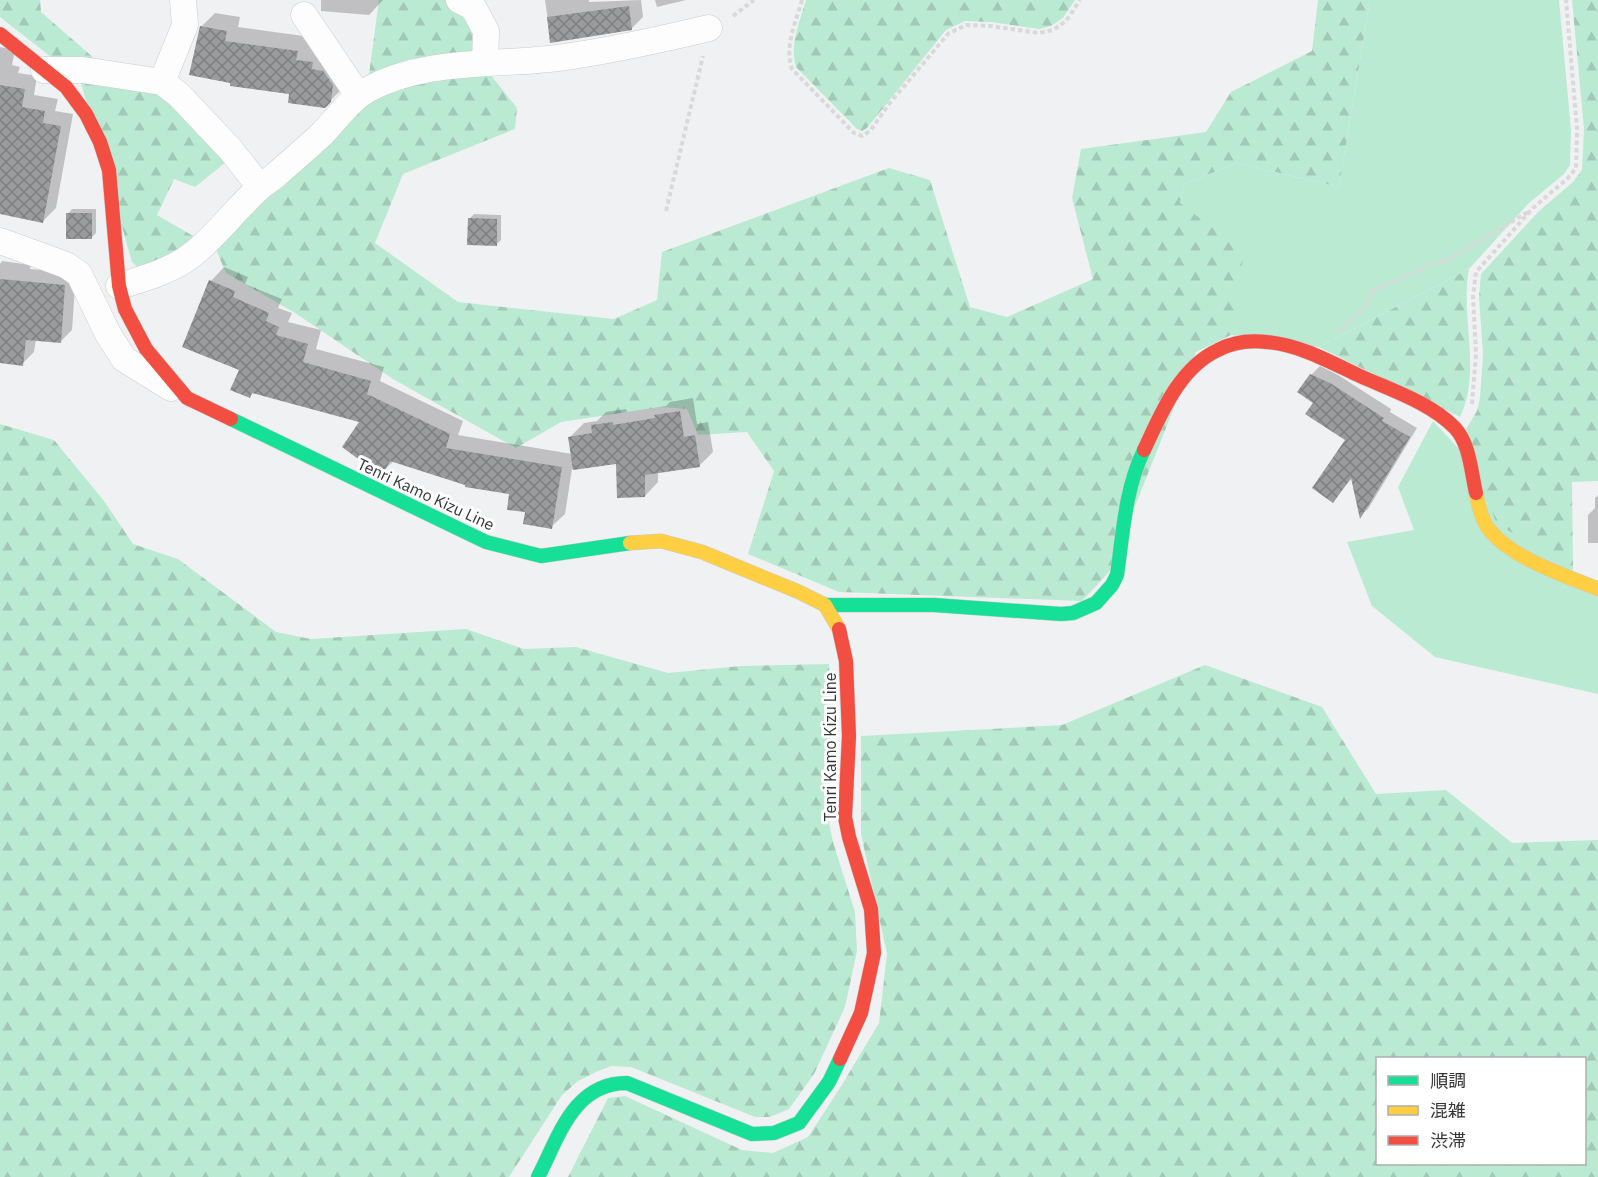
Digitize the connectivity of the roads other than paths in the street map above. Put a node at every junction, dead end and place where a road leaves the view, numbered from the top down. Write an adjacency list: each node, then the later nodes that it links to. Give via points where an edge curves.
1 (183, 0): 8 (street, via 185,25)
2 (459, 0): 6 (street, via 473,7 486,31)
3 (304, 15): 9 (street)
4 (709, 28): 6 (street, via 557,58)
5 (0, 34): 7 (main road, Tenri Kamo Kizu Line)
6 (485, 63): 9 (street, via 406,74)
7 (44, 70): 8 (street, via 83,70); 12 (main road, Tenri Kamo Kizu Line, via 66,87 100,142 109,170)
8 (162, 82): 10 (street, via 222,141)
9 (358, 95): 10 (street, via 324,132)
10 (260, 187): 12 (street, via 191,256 147,278)
11 (0, 241): 13 (street, via 66,265 79,274 124,359)
12 (119, 286): 13 (main road, Tenri Kamo Kizu Line, via 125,309 146,349)
13 (187, 398): 15 (main road, Tenri Kamo Kizu Line, via 486,542 541,556 661,542 702,552)
14 (1598, 589): 15 (main road, via 1508,547 1488,528 1458,430 1437,414 1316,355 1256,340 1233,343 1202,359 1183,379 1158,417 1134,474 1117,575 1105,595 1085,609 1061,614 934,605)
15 (825, 605): 16 (main road, Tenri Kamo Kizu Line, via 839,628 846,661 849,736 845,817 871,909 874,953 861,1012 829,1082 799,1123 774,1133 752,1134 627,1083 614,1083 587,1095 575,1106)
16 (538, 1177)

